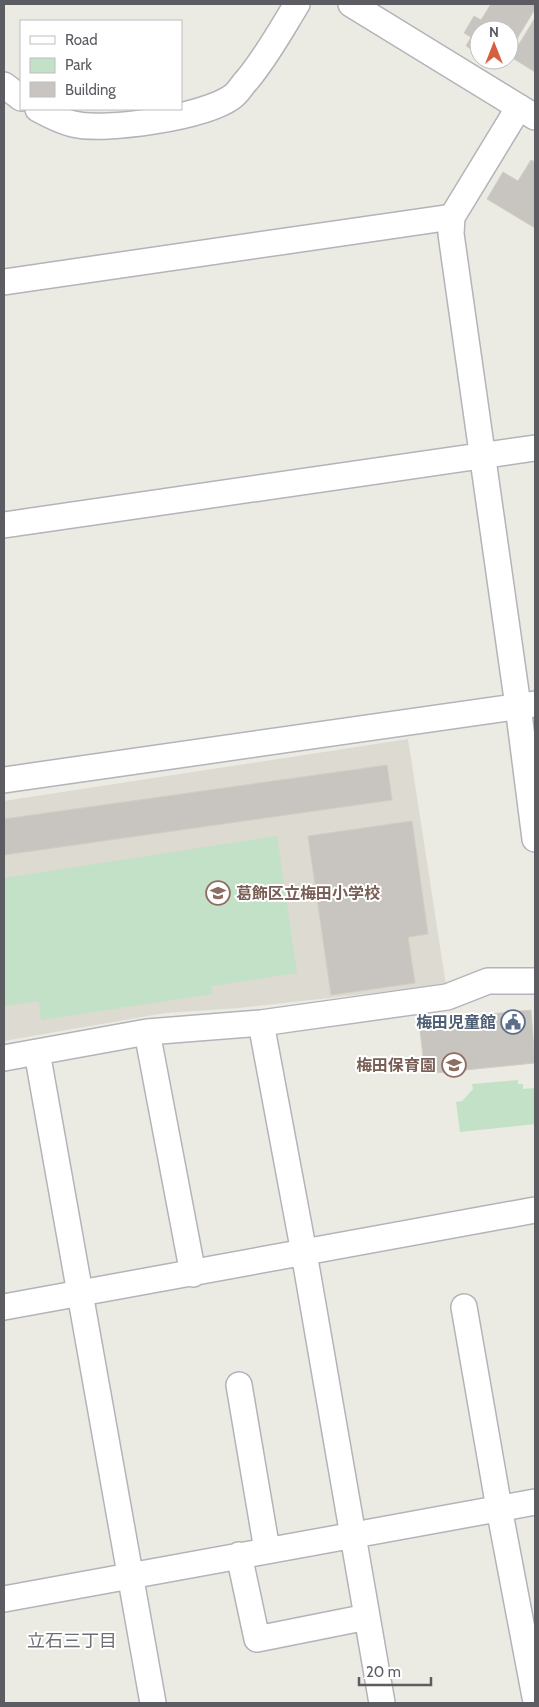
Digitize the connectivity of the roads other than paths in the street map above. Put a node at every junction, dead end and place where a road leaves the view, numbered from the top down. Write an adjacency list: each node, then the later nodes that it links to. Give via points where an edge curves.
1 (297, 4): 5 (street, via 265,58 233,96 216,106 144,122 94,126 73,124)
2 (351, 4): 6 (street)
3 (4, 85): 4 (street)
4 (20, 97)
5 (40, 110)
6 (531, 113): 7 (street)
7 (452, 217): 8 (street); 10 (street, via 451,234)
8 (4, 282)
9 (535, 448): 10 (street)
10 (482, 455): 11 (street); 12 (street)
11 (4, 525)
12 (527, 705): 13 (street); 14 (street)
13 (4, 780)
14 (535, 839)
15 (535, 981): 16 (street, via 488,981 447,996)
16 (262, 1023): 17 (street); 21 (street)
17 (147, 1032): 18 (street); 22 (street)
18 (37, 1052): 19 (street); 23 (street)
19 (4, 1058)
20 (535, 1210): 21 (street)
21 (304, 1253): 22 (street); 29 (street)
22 (193, 1274): 23 (street)
23 (81, 1294): 24 (street); 32 (street)
24 (4, 1307)
25 (464, 1307): 28 (street)
26 (239, 1385): 30 (street)
27 (535, 1502): 28 (street)
28 (499, 1508): 29 (street); 35 (street)
29 (352, 1535): 30 (street); 34 (street)
30 (267, 1550): 31 (street)
31 (239, 1555): 32 (street); 34 (street, via 257,1639)
32 (130, 1576): 33 (street); 36 (street)
33 (4, 1598)
34 (366, 1617): 37 (street)
35 (535, 1697)
36 (153, 1703)
37 (382, 1703)

